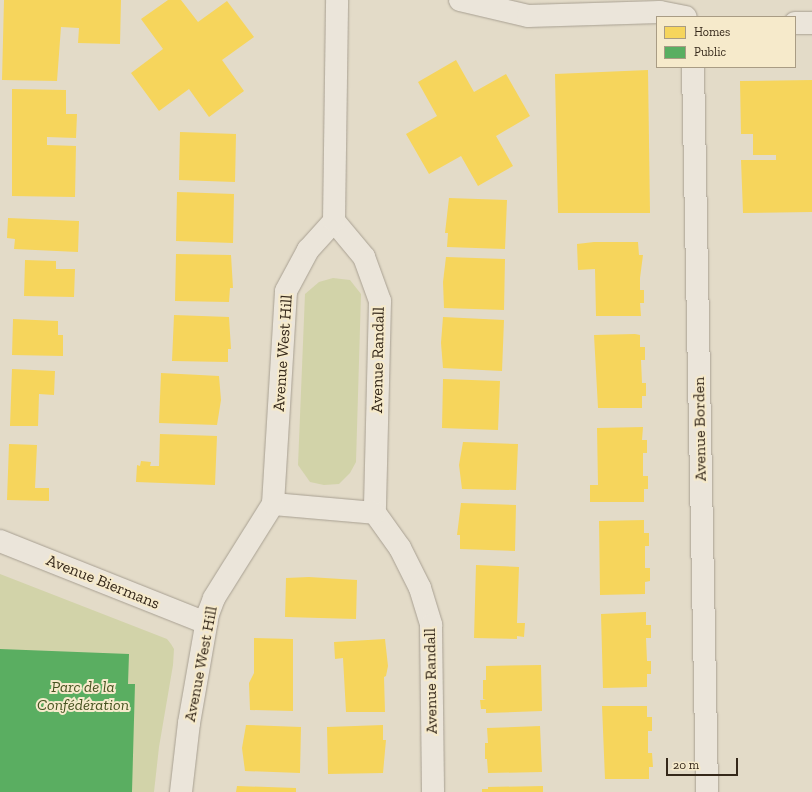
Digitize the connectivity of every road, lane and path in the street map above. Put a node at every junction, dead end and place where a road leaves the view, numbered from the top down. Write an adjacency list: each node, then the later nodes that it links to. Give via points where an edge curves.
1 (337, 0): 9 (street)
2 (460, 0): 4 (street, via 528,16 660,12)
3 (691, 0): 5 (street)
4 (681, 16)
5 (692, 16)
6 (812, 22): 7 (street)
7 (796, 23)
8 (693, 68): 16 (street, Avenue Borden)
9 (334, 220): 10 (street, Avenue West Hill, via 308,250 286,291); 11 (street, Avenue Randall, via 364,257 380,301)
10 (273, 504): 11 (street); 13 (street, Avenue West Hill, via 214,598)
11 (375, 513): 15 (street, Avenue Randall, via 400,548 420,588 431,624)
12 (0, 541): 13 (street, Avenue Biermans)
13 (206, 622): 14 (street, Avenue West Hill, via 189,723)
14 (181, 792)
15 (434, 792)
16 (706, 792)

